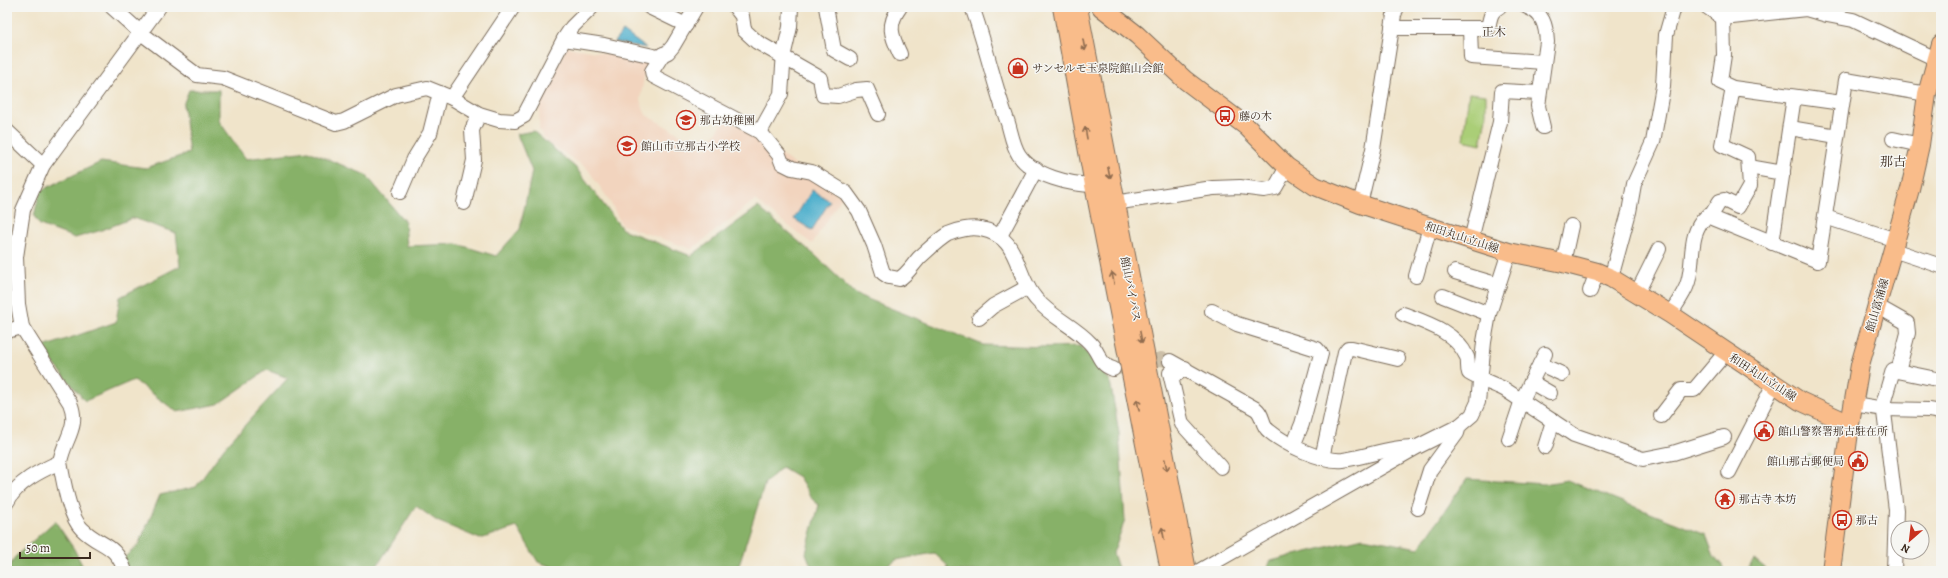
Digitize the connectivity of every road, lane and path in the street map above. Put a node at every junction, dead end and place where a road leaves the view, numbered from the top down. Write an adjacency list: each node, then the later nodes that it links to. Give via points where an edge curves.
1 (112, 7): 24 (street)
2 (159, 7): 24 (street)
3 (513, 7): 35 (street)
4 (592, 7): 25 (street)
5 (649, 7): 21 (street)
6 (696, 7): 21 (street)
7 (735, 7): 29 (street, via 742,16 744,30 757,42)
8 (792, 7): 29 (street)
9 (826, 7): 30 (street, via 834,50)
10 (900, 7): 28 (street, via 892,17 892,37)
11 (972, 7): 50 (street, via 994,86 1018,154)
12 (1062, 7): 52 (highway, 館山バイパス, one-way to 12)
13 (1077, 7): 55 (highway, 館山バイパス, one-way to 55)
14 (1101, 7): 48 (main road, 和田丸山立山線, via 1137,35 1185,80 1246,126)
15 (1397, 7): 22 (street)
16 (1527, 7): 31 (street, via 1538,13 1545,25 1547,42)
17 (1674, 7): 71 (street, via 1666,35 1663,86 1653,142 1634,184 1630,212)
18 (1707, 7): 20 (street)
19 (1496, 8): 23 (street, via 1488,28)
20 (1723, 18): 26 (street, via 1806,9 1853,20); 33 (street, via 1724,55 1720,82)
21 (686, 25): 27 (street, via 673,46)
22 (1392, 28): 23 (street); 56 (street, via 1373,149)
23 (1470, 28): 31 (street, via 1471,57)
24 (141, 33): 35 (street, via 197,75 223,78 336,123 396,94 427,88); 47 (street)
25 (564, 39): 27 (street, via 658,57); 38 (street, via 524,116 515,121 499,120)
26 (1939, 51): 32 (main road, 館山富浦線)
27 (663, 54): 43 (street, via 652,71 653,76)
28 (900, 54)
29 (784, 57): 39 (street, via 820,78 823,95 838,96 856,90 867,90); 43 (street, via 781,94)
30 (850, 59)
31 (1543, 62): 34 (street)
32 (1933, 87): 37 (street, via 1846,80); 46 (main road, 館山富浦線)
33 (1733, 88): 36 (street); 49 (street, via 1722,145 1748,157)
34 (1539, 93): 40 (street, via 1539,114); 62 (street, via 1502,91 1500,122)
35 (446, 96): 38 (street); 53 (street)
36 (1794, 97): 37 (street); 41 (street)
37 (1842, 103): 44 (street)
38 (479, 114): 54 (street, via 472,130 474,160)
39 (878, 114)
40 (1544, 127)
41 (1790, 128): 44 (street); 51 (street)
42 (7, 131): 47 (street)
43 (760, 132): 61 (street, via 779,155 782,163 812,172 846,193 859,212 883,273 889,277 899,279 904,276 920,257 948,234 978,228)
44 (1837, 136): 58 (street)
45 (1893, 139): 46 (street)
46 (1920, 144): 64 (main road, 館山富浦線)
47 (43, 165): 67 (street, via 24,210)
48 (1288, 167): 55 (street, via 1275,188 1213,188); 56 (main road, 和田丸山立山線, via 1315,186)
49 (1749, 167): 51 (street); 57 (street, via 1750,186 1738,207 1724,200 1720,201)
50 (1036, 170): 52 (street, via 1077,185); 61 (street)
51 (1783, 173): 63 (street)
52 (1095, 185): 118 (highway, 館山バイパス, one-way to 52)
53 (400, 192)
54 (464, 203)
55 (1114, 203): 119 (highway, 館山バイパス, one-way to 119)
56 (1360, 204): 60 (main road, 和田丸山立山線)
57 (1710, 217): 63 (street); 82 (street, via 1707,216 1701,221 1692,241 1688,283)
58 (1825, 217): 63 (street, via 1818,261); 64 (street)
59 (1571, 226): 68 (street)
60 (1430, 227): 62 (main road, 和田丸山立山線); 72 (street)
61 (1000, 236): 74 (street, via 1011,248)
62 (1471, 240): 66 (main road, 和田丸山立山線)
63 (1772, 243)
64 (1894, 245): 69 (street); 78 (main road, 館山富浦線)
65 (1659, 249): 76 (street)
66 (1509, 252): 68 (main road, 和田丸山立山線); 73 (street)
67 (11, 260): 84 (street)
68 (1563, 263): 71 (main road, 和田丸山立山線)
69 (1941, 266)
70 (1455, 272): 73 (street)
71 (1604, 275): 75 (street); 76 (main road, 和田丸山立山線)
72 (1416, 276)
73 (1499, 284): 81 (street)
74 (1028, 287): 83 (street, via 993,306); 90 (street, via 1031,295 1043,308 1090,343 1105,366)
75 (1590, 291)
76 (1637, 293): 82 (main road, 和田丸山立山線)
77 (1443, 296): 81 (street)
78 (1876, 306): 91 (street, via 1907,323 1908,333); 99 (main road, 館山富浦線, via 1860,365)
79 (1212, 311): 108 (street, via 1237,324 1320,351)
80 (1404, 314): 93 (street, via 1431,325 1454,339 1466,356 1469,373)
81 (1489, 314): 93 (street)
82 (1670, 314): 86 (main road, 和田丸山立山線)
83 (979, 318)
84 (22, 327): 85 (street); 112 (street, via 74,413 74,423)
85 (7, 332)
86 (1726, 352): 96 (main road, 和田丸山立山線); 102 (street, via 1694,390 1681,390)
87 (1398, 359): 111 (street, via 1348,348)
88 (1170, 361): 89 (street)
89 (1185, 368): 108 (street, via 1256,408 1270,432); 113 (street, via 1177,374 1170,373 1182,424)
90 (1113, 369)
91 (1898, 372): 94 (street); 100 (street, via 1893,370 1885,393)
92 (1562, 374): 95 (street, via 1543,359)
93 (1481, 380): 98 (street, via 1493,383); 105 (street, via 1478,402 1472,416)
94 (1941, 380)
95 (1531, 382): 97 (street); 98 (street)
96 (1774, 384): 104 (main road, 和田丸山立山線, via 1800,401); 114 (street)
97 (1550, 393)
98 (1522, 400): 103 (street); 107 (street)
99 (1854, 404): 100 (street); 104 (main road, 館山富浦線)
100 (1884, 409): 101 (street); 122 (street, via 1896,510)
101 (1941, 412)
102 (1661, 416)
103 (1553, 421): 106 (street, via 1574,435 1643,459 1673,453); 109 (street)
104 (1850, 424): 121 (main road, 館山富浦線)
105 (1459, 426): 110 (street); 116 (street, via 1457,433 1430,470)
106 (1724, 437)
107 (1509, 439)
108 (1294, 446): 111 (street)
109 (1545, 447)
110 (1417, 448): 111 (street, via 1386,450 1342,460); 120 (street)
111 (1322, 458)
112 (60, 462): 115 (street, via 18,487); 117 (street, via 75,520 82,530 110,547 121,560)
113 (1221, 467)
114 (1729, 472)
115 (7, 502)
116 (1418, 508)
117 (125, 571)
118 (1171, 571)
119 (1186, 571)
120 (1199, 571)
121 (1832, 571)
122 (1894, 571)

